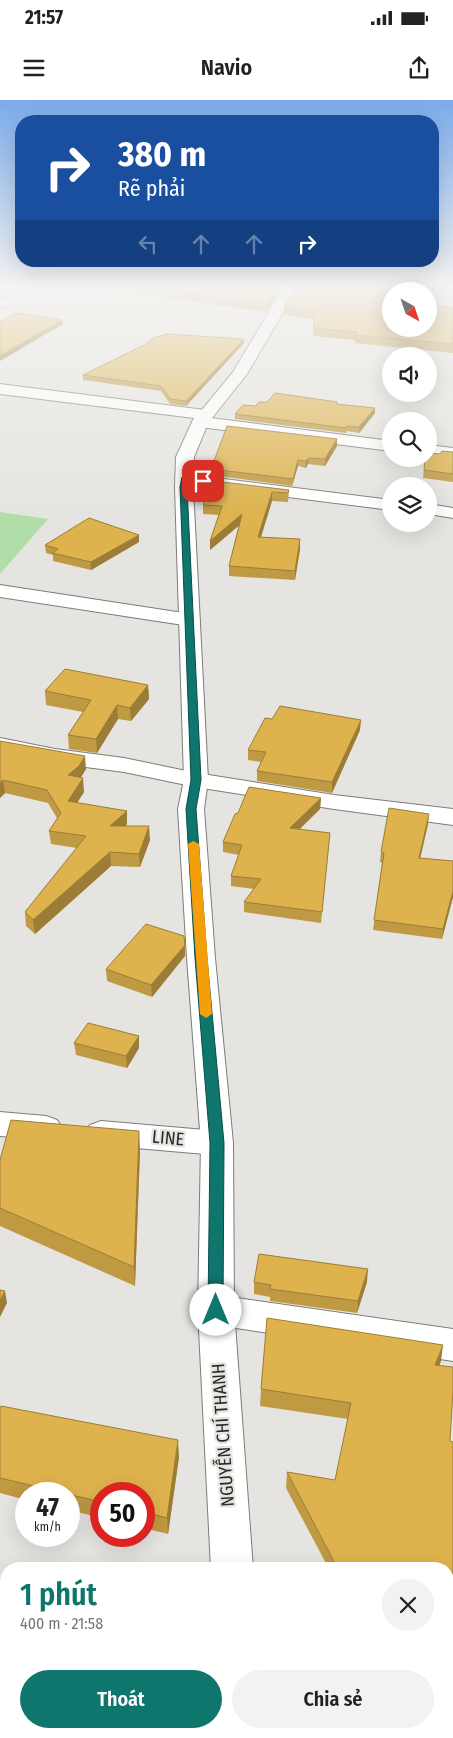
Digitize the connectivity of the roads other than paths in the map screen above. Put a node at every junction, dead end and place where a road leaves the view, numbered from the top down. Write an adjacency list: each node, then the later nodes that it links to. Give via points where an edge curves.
1 (246, 361): 3 (main road, NGUYỄN CHÍ THANH)
2 (0, 390): 3 (main road)
3 (203, 419): 4 (main road); 7 (main road, NGUYỄN CHÍ THANH, via 185,457)
4 (382, 445)
5 (437, 451): 6 (main road)
6 (453, 454)
7 (184, 479): 8 (main road); 12 (main road, NGUYỄN CHÍ THANH)
8 (382, 504)
9 (437, 511): 10 (main road)
10 (453, 512)
11 (0, 590): 12 (main road)
12 (190, 620): 14 (main road, NGUYỄN CHÍ THANH)
13 (0, 745): 14 (main road)
14 (196, 780): 15 (main road); 17 (main road, NGUYỄN CHÍ THANH, via 191,809)
15 (453, 817)
16 (0, 1124): 17 (main road, LINE)
17 (217, 1143): 18 (main road, NGUYỄN CHÍ THANH)
18 (216, 1310): 19 (main road); 20 (main road, NGUYỄN CHÍ THANH)
19 (453, 1345)
20 (232, 1562)

